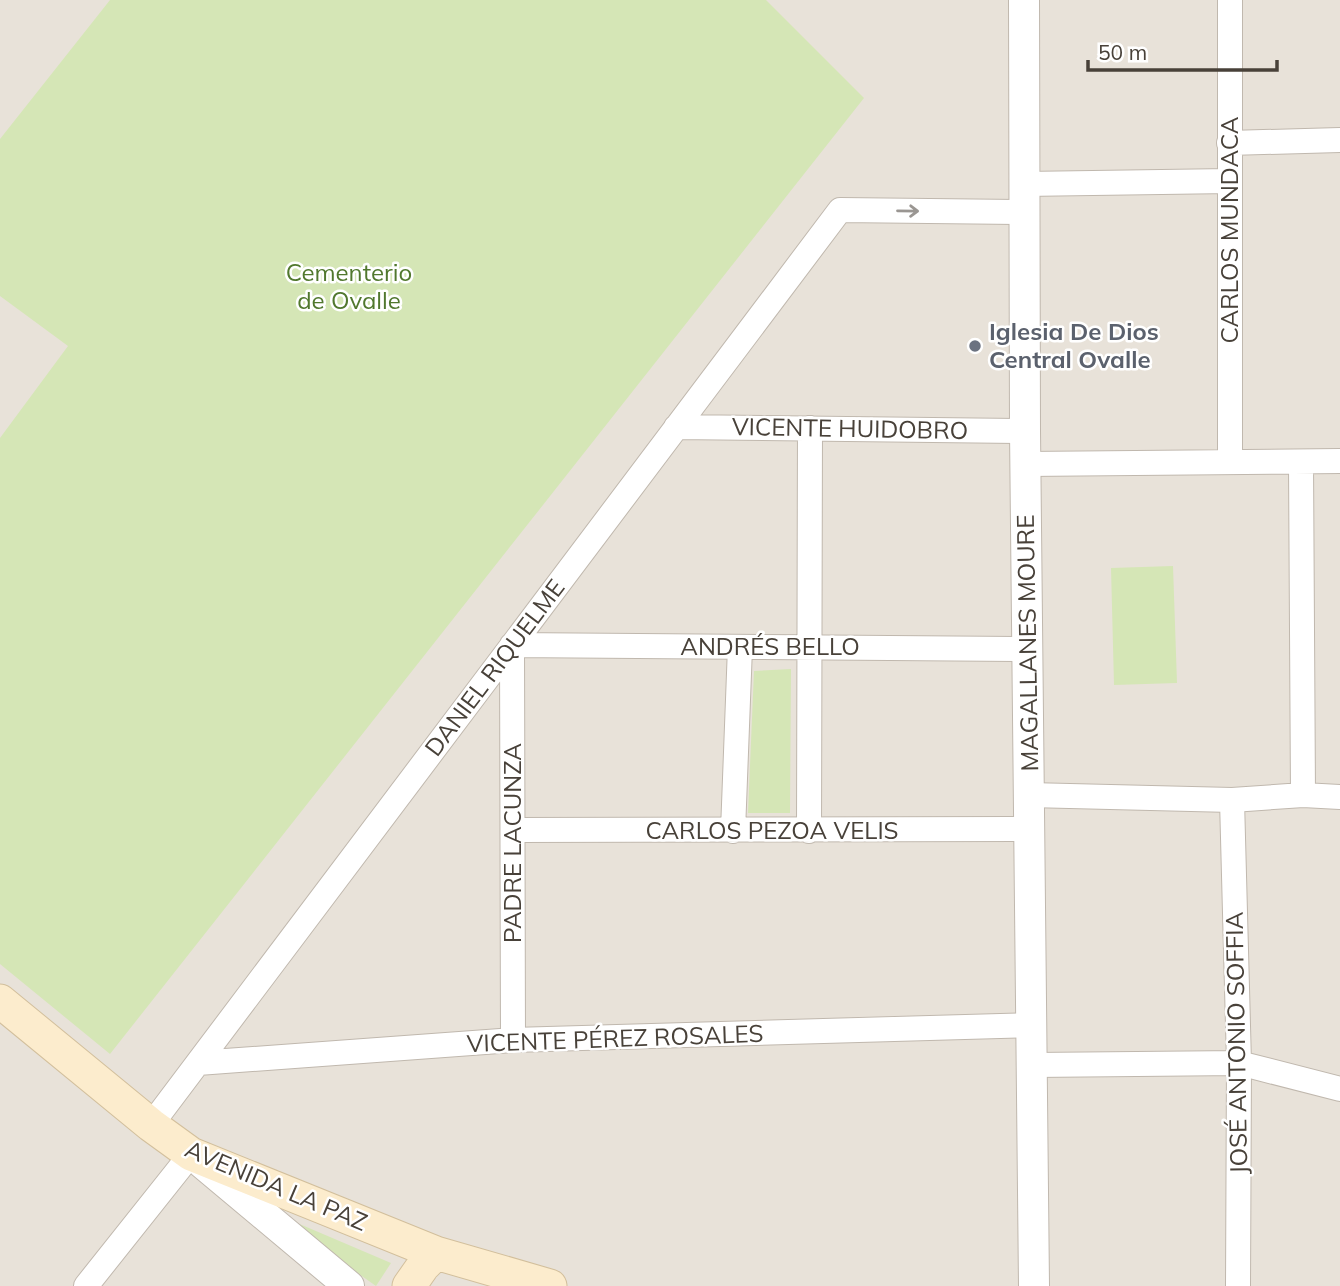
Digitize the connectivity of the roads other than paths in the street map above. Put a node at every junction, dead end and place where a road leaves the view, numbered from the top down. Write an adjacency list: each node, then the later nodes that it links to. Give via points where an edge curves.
1 (1024, 0): 6 (street, MAGALLANES MOURE)
2 (1230, 0): 4 (street, CARLOS MUNDACA)
3 (1340, 140): 4 (street)
4 (1229, 143): 5 (street, CARLOS MUNDACA)
5 (1230, 181): 6 (street); 10 (street, CARLOS MUNDACA)
6 (1024, 198): 7 (street, DANIEL RIQUELME, one-way to 6, via 840,210); 9 (street, MAGALLANES MOURE)
7 (676, 428): 8 (street, VICENTE HUIDOBRO); 14 (street, DANIEL RIQUELME)
8 (810, 428): 9 (street, VICENTE HUIDOBRO); 16 (street)
9 (1025, 431): 13 (street, MAGALLANES MOURE)
10 (1230, 461): 12 (street); 13 (street)
11 (1340, 461): 12 (street)
12 (1301, 463): 19 (street)
13 (1026, 464): 17 (street, MAGALLANES MOURE)
14 (512, 645): 15 (street, ANDRÉS BELLO); 23 (street, PADRE LACUNZA); 29 (street, DANIEL RIQUELME)
15 (740, 646): 16 (street, ANDRÉS BELLO); 24 (street)
16 (810, 647): 17 (street, ANDRÉS BELLO); 25 (street)
17 (1027, 649): 18 (street, MAGALLANES MOURE)
18 (1029, 795): 21 (street); 22 (street, MAGALLANES MOURE)
19 (1303, 795): 20 (street); 21 (street)
20 (1340, 797)
21 (1233, 800): 30 (street, JOSÉ ANTONIO SOFFIA)
22 (1030, 829): 25 (street, CARLOS PEZOA VELIS); 27 (street, MAGALLANES MOURE)
23 (514, 830): 24 (street, CARLOS PEZOA VELIS); 28 (street, PADRE LACUNZA)
24 (733, 831): 25 (street, CARLOS PEZOA VELIS)
25 (809, 831)
26 (0, 1001): 33 (main road, AVENIDA LA PAZ)
27 (1032, 1025): 28 (street, VICENTE PÉREZ ROSALES); 31 (street, MAGALLANES MOURE)
28 (513, 1040): 29 (street, VICENTE PÉREZ ROSALES)
29 (198, 1063): 33 (street, DANIEL RIQUELME)
30 (1239, 1063): 31 (street); 32 (street); 41 (street, JOSÉ ANTONIO SOFFIA)
31 (1033, 1065): 40 (street, MAGALLANES MOURE)
32 (1340, 1089)
33 (151, 1125): 34 (main road, AVENIDA LA PAZ)
34 (191, 1154): 35 (main road, AVENIDA LA PAZ); 36 (street); 37 (street)
35 (436, 1253): 38 (main road); 39 (main road, AVENIDA LA PAZ)
36 (86, 1286)
37 (349, 1286)
38 (409, 1286)
39 (550, 1286)
40 (1034, 1286)
41 (1238, 1286)

